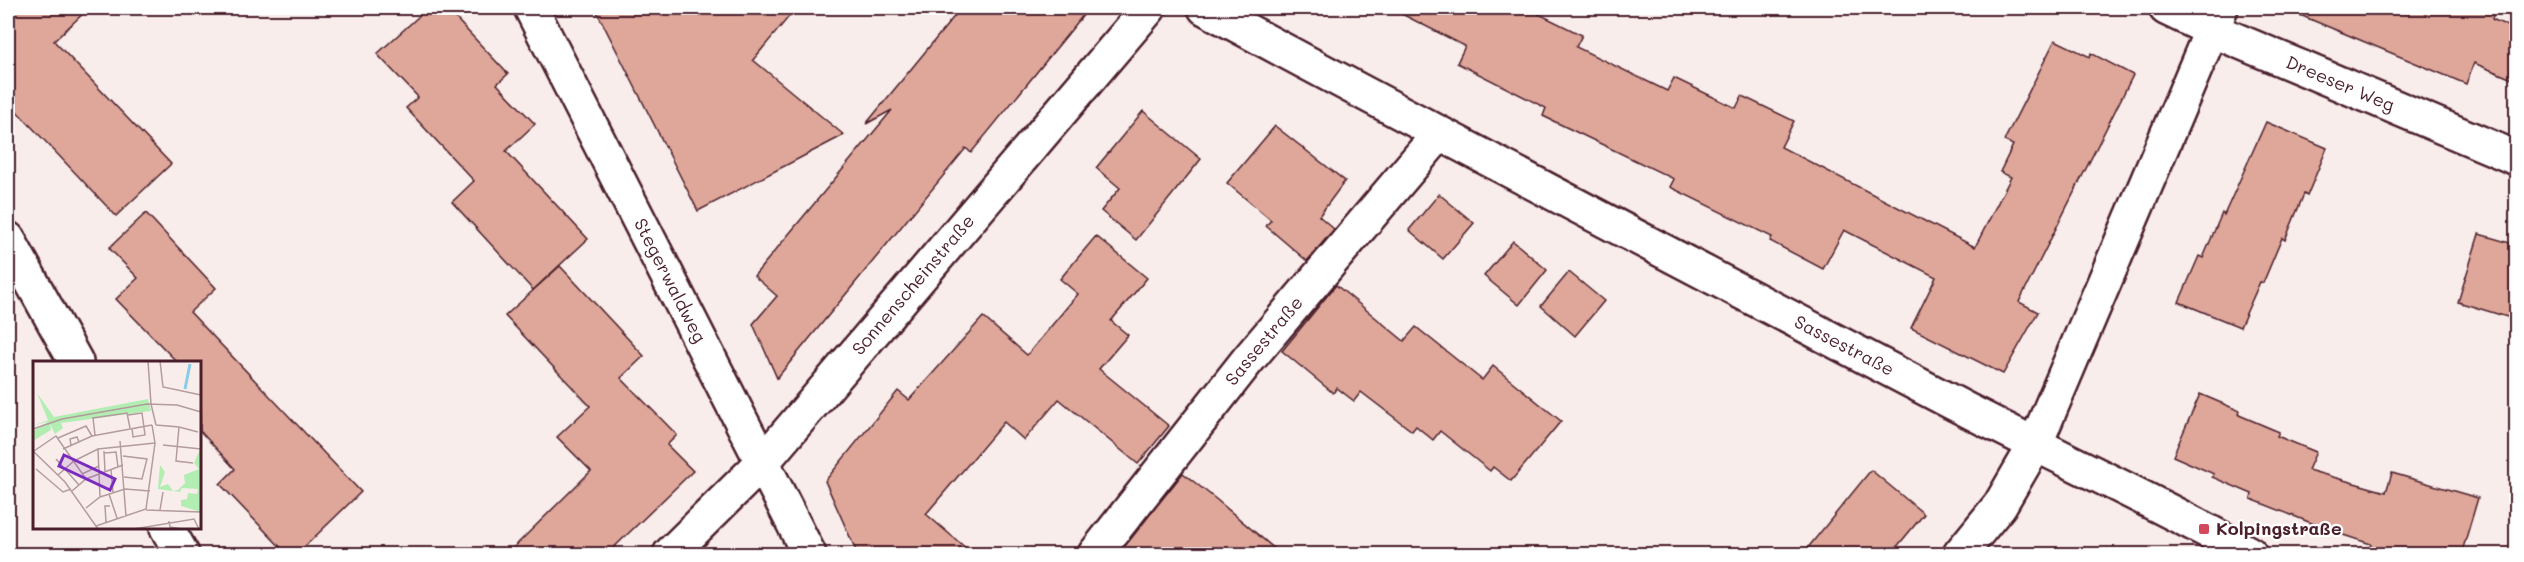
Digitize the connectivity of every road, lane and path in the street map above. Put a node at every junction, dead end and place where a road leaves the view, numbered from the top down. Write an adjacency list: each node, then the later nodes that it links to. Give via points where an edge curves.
1 (531, 8): 11 (street, Stegerwaldweg)
2 (1149, 8): 11 (street, Sonnenscheinstraße)
3 (1205, 8): 6 (street, Sassestraße)
4 (2166, 8): 5 (street, Dreeser Weg)
5 (2216, 19): 7 (street, Dreeser Weg); 10 (street)
6 (1439, 134): 10 (street, Sassestraße); 16 (street, Sassestraße, via 1247,361)
7 (2517, 158)
8 (8, 239): 9 (street)
9 (74, 361)
10 (2035, 445): 17 (street, via 2000,505); 18 (street, Sassestraße)
11 (762, 463): 14 (street, Sonnenscheinstraße); 15 (street, Stegerwaldweg)
12 (168, 529): 13 (street)
13 (182, 555)
14 (670, 555)
15 (809, 555)
16 (1095, 555)
17 (1960, 555)
18 (2250, 555)

